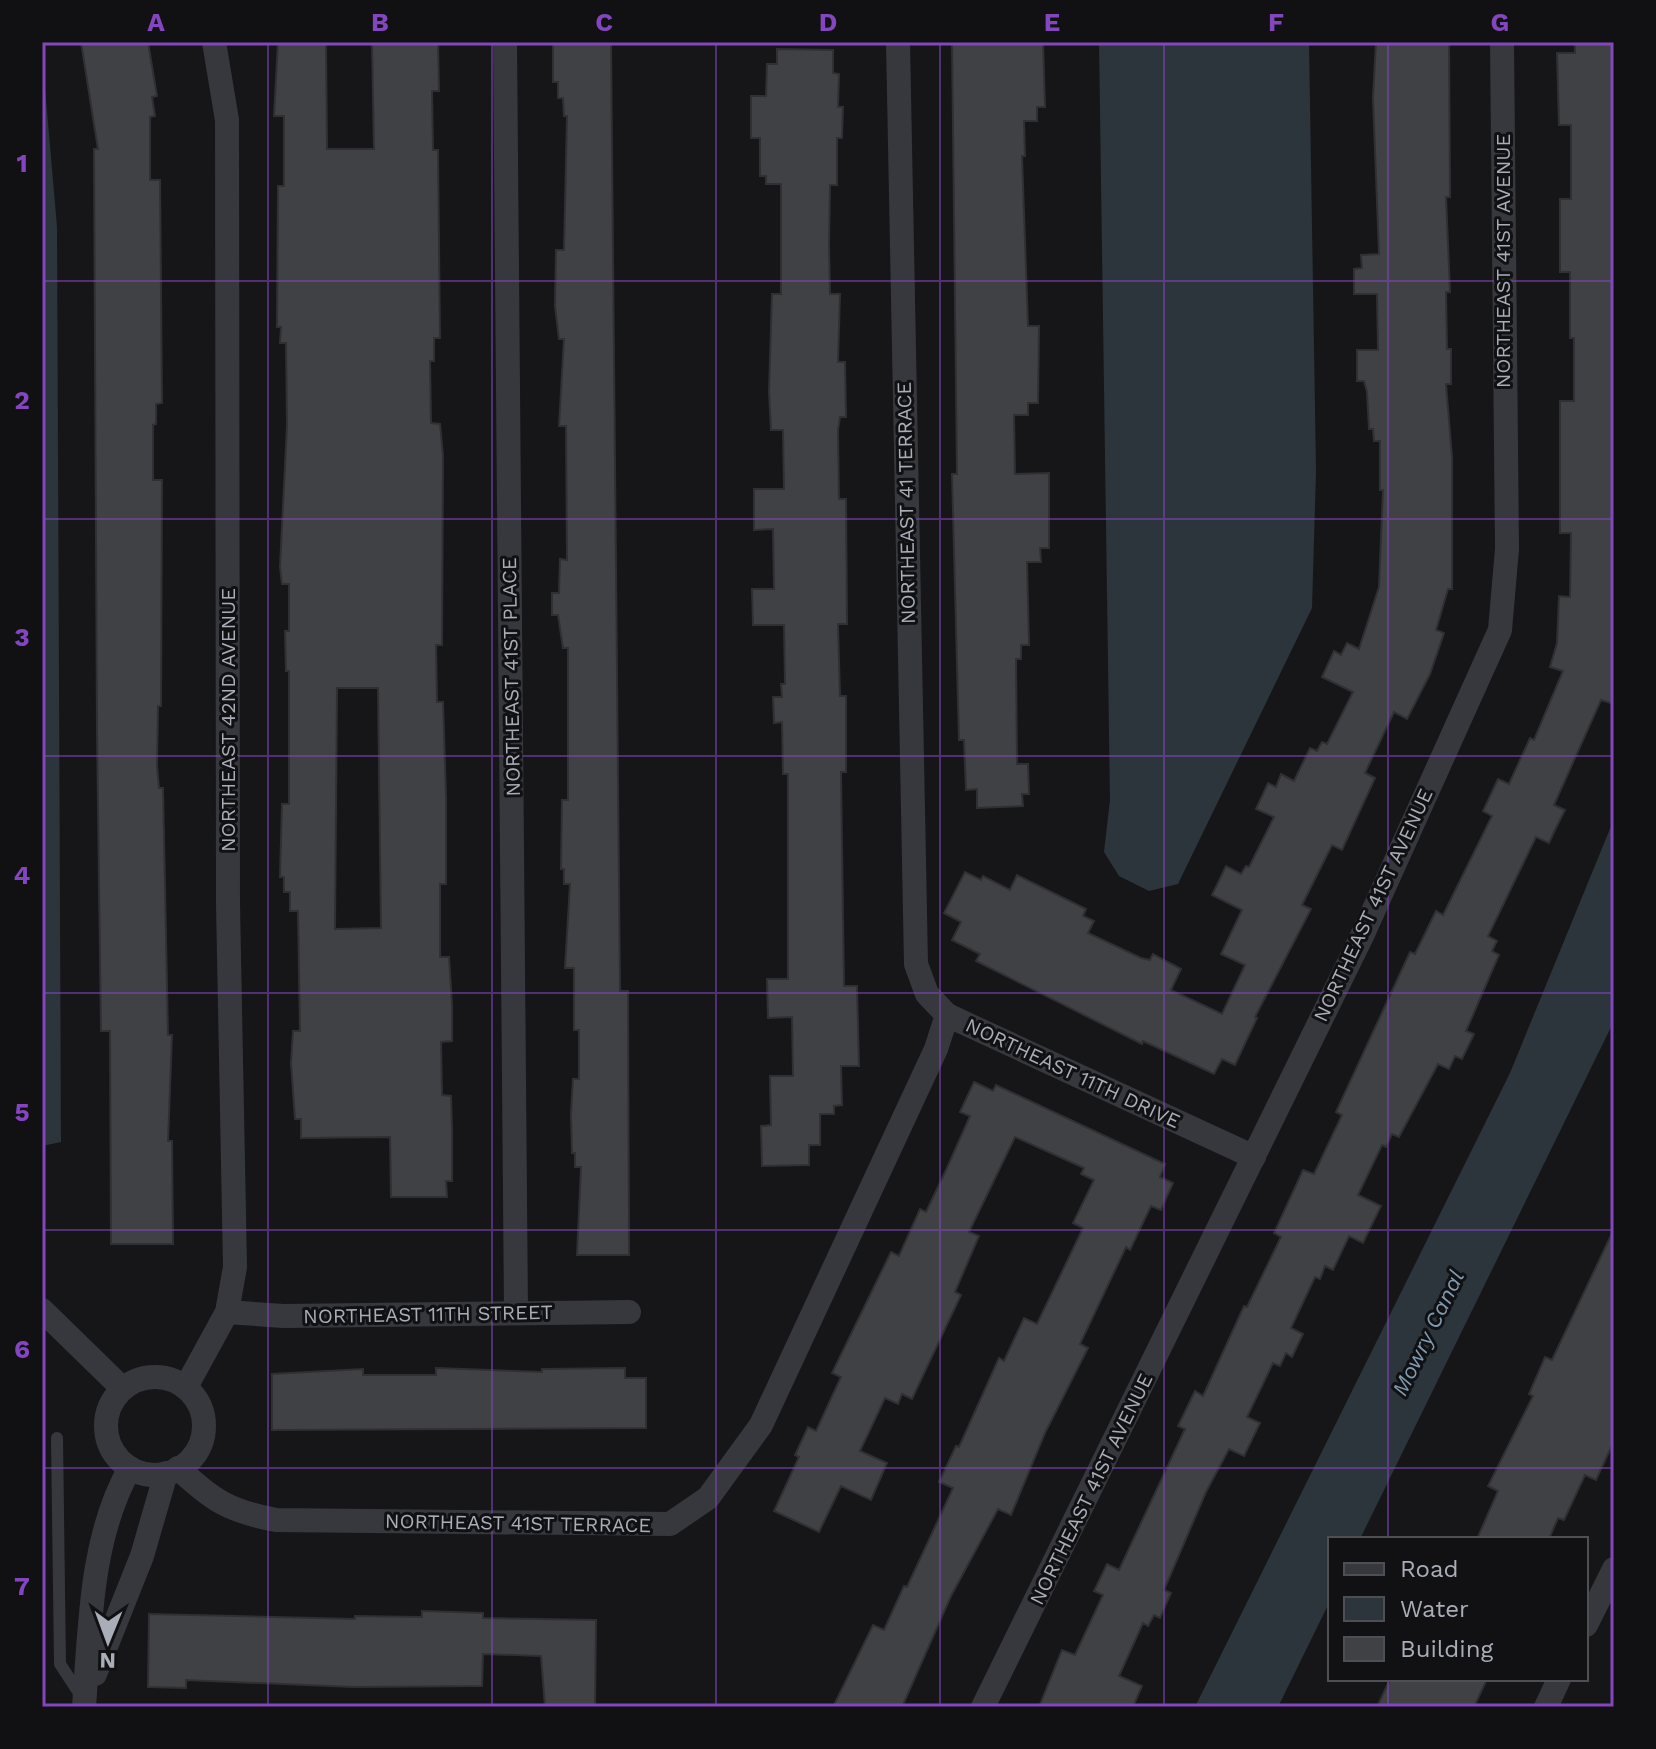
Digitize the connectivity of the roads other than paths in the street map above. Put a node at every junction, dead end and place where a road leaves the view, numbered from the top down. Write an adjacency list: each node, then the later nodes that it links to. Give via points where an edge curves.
1 (214, 42): 9 (street, NORTHEAST 42ND AVENUE, via 227,120 229,220 228,903 235,1267)
2 (505, 42): 11 (street, NORTHEAST 41ST PLACE)
3 (898, 42): 5 (street, NORTHEAST 41 TERRACE)
4 (1502, 42): 7 (street, NORTHEAST 41ST AVENUE, via 1507,549 1500,630 1362,936)
5 (916, 964): 6 (street, NORTHEAST 11TH DRIVE, via 927,994)
6 (947, 1015): 7 (street, NORTHEAST 11TH DRIVE); 16 (street, NORTHEAST 41ST TERRACE, via 930,1064 761,1425 708,1498 670,1524 276,1520 237,1512)
7 (1254, 1157): 23 (street, NORTHEAST 41ST AVENUE)
8 (42, 1310): 13 (street)
9 (227, 1312): 11 (street, NORTHEAST 11TH STREET); 12 (street, NORTHEAST 42ND AVENUE)
10 (629, 1312): 11 (street, NORTHEAST 11TH STREET)
11 (516, 1313)
12 (186, 1387): 13 (street, via 167,1377 132,1381); 16 (street, via 200,1405 202,1442 192,1458)
13 (122, 1388): 15 (street, via 106,1418 107,1439)
14 (57, 1438): 22 (lane, via 60,1664)
15 (130, 1468): 16 (street, via 147,1474); 17 (street)
16 (172, 1471): 19 (street)
17 (99, 1558): 19 (street); 22 (street)
18 (1614, 1569): 20 (street)
19 (137, 1570): 22 (street)
20 (1588, 1621)
21 (1558, 1681): 24 (street)
22 (84, 1704)
23 (983, 1707)
24 (1546, 1707)

